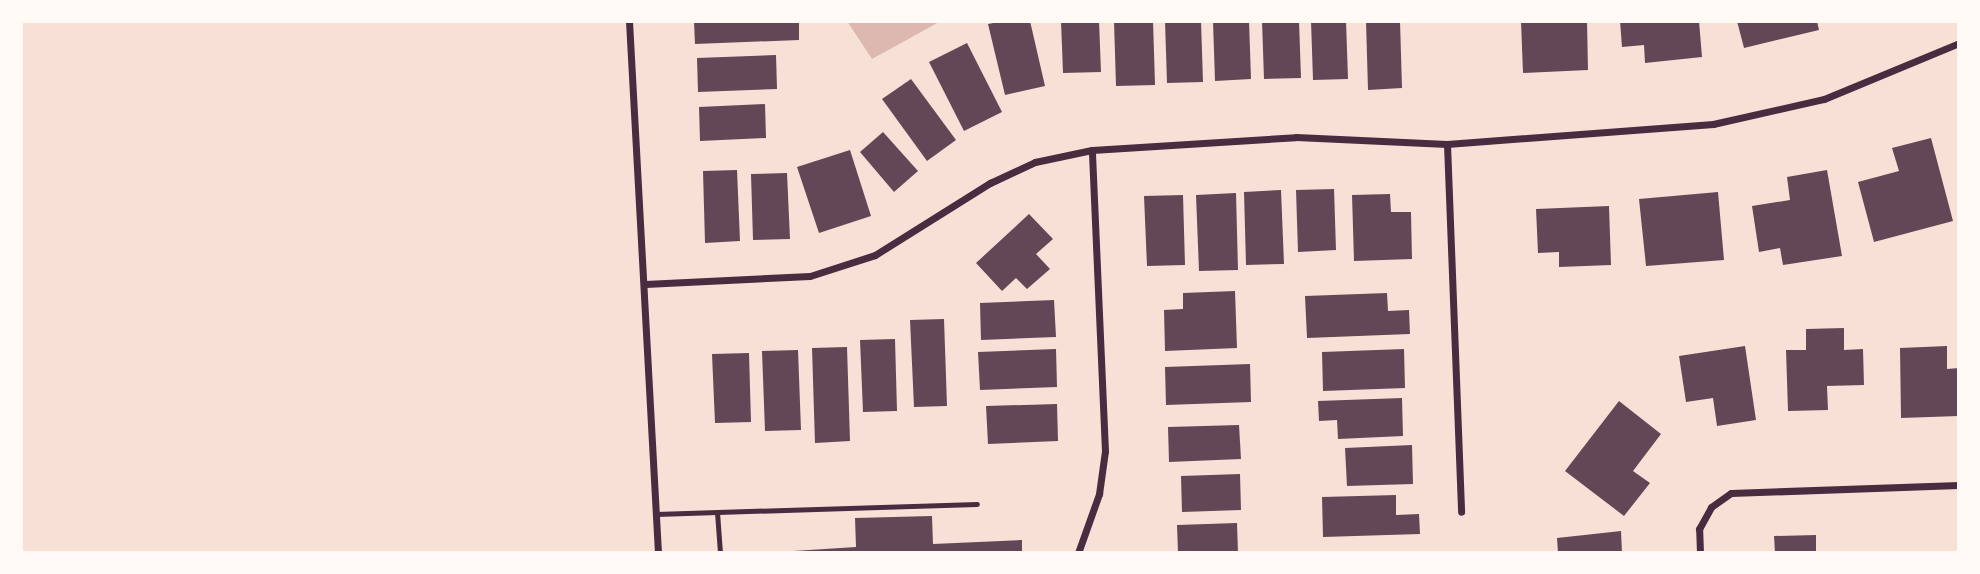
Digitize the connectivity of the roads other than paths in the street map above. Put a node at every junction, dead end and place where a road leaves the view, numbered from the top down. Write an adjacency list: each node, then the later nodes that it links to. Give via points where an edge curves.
1 (629, 21): 5 (street)
2 (1959, 43): 3 (street, via 1824,99 1713,124)
3 (1447, 144): 4 (street, via 1296,137); 9 (street)
4 (1092, 150): 5 (street, via 1035,162 990,183 875,254 810,276); 13 (street, via 1105,451 1099,494)
5 (645, 284): 10 (street)
6 (1959, 485): 14 (street, via 1731,493 1711,507 1699,529)
7 (977, 504): 8 (lane)
8 (717, 512): 10 (lane); 12 (lane)
9 (1461, 512)
10 (656, 514): 11 (street)
11 (658, 553)
12 (720, 553)
13 (1078, 553)
14 (1700, 553)

